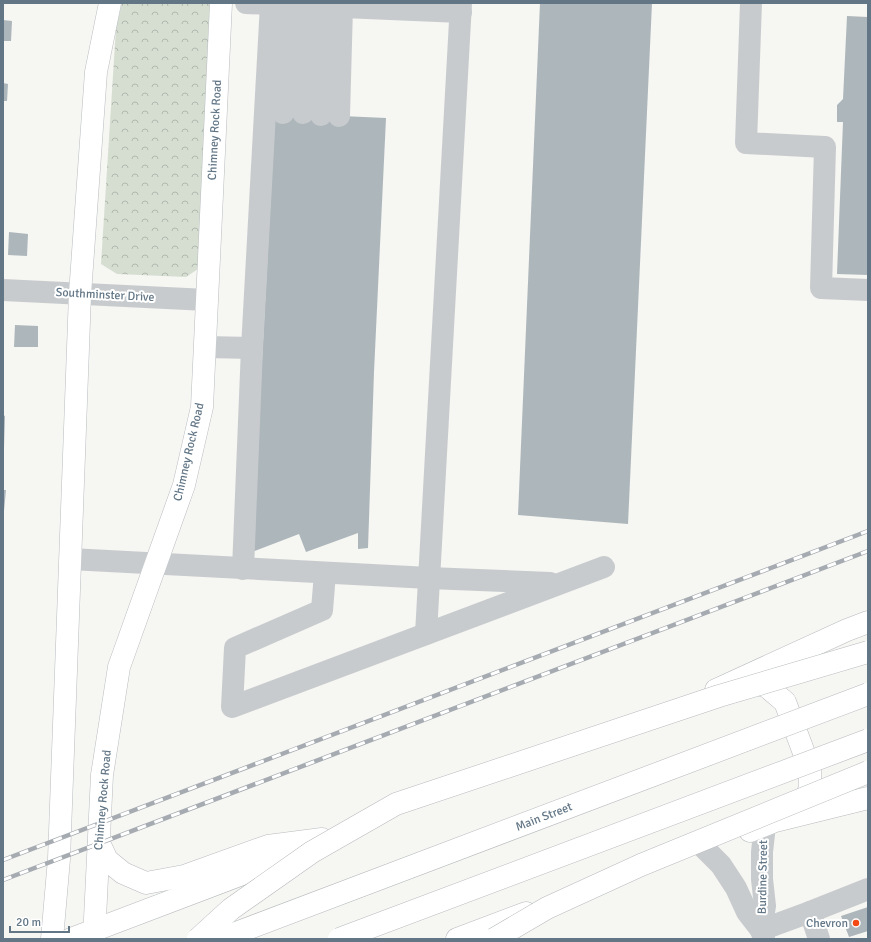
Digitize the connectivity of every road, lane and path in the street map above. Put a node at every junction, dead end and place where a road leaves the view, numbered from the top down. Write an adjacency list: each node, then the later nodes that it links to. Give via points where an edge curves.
1 (110, 3): 9 (main road, via 96,72)
2 (221, 3): 10 (main road, Chimney Rock Road)
3 (246, 3): 5 (street)
4 (751, 3): 8 (street, via 746,144 825,147 820,288)
5 (306, 6): 5 (street, via 312,114); 6 (street); 12 (street)
6 (461, 8): 18 (street)
7 (3, 290): 9 (street, Southminster Drive)
8 (868, 290)
9 (80, 294): 10 (street, Southminster Drive); 13 (main road)
10 (207, 300): 11 (main road, Chimney Rock Road)
11 (205, 347): 12 (street); 14 (main road, Chimney Rock Road, via 202,407 184,485)
12 (252, 348): 16 (street)
13 (70, 559): 14 (street); 37 (main road, via 58,859)
14 (156, 564): 16 (street); 30 (main road, Chimney Rock Road, via 120,667 102,775)
15 (604, 567): 19 (street)
16 (243, 569): 17 (street)
17 (325, 573): 18 (street); 21 (street, via 322,610 235,648 232,707)
18 (429, 578): 19 (street); 21 (street)
19 (562, 583): 21 (street)
20 (868, 622): 23 (main road)
21 (426, 634)
22 (868, 652): 39 (main road, bridge, via 718,696 396,804 312,852 231,909)
23 (726, 685): 28 (main road, via 748,682 766,686 785,702 810,769 810,789 800,807); 29 (main road, via 687,703)
24 (868, 694): 40 (main road, Main Street, bridge)
25 (868, 740): 41 (main road, bridge)
26 (868, 772): 43 (main road, bridge, via 634,869 547,908)
27 (868, 798): 28 (main road)
28 (770, 823): 31 (main road); 35 (street, Burdine Street, via 762,852 765,906)
29 (338, 838): 30 (main road, via 268,846 184,876 146,883 123,873 107,860); 32 (main road)
30 (99, 842): 36 (main road, Chimney Rock Road)
31 (703, 847): 35 (street, Burdine Street, via 721,865 747,912); 42 (main road)
32 (241, 875): 36 (main road); 40 (main road, via 220,906 217,930)
33 (868, 889): 34 (street)
34 (810, 912): 35 (street); 44 (street)
35 (763, 934)
36 (94, 935): 38 (main road)
37 (52, 939)
38 (71, 939)
39 (198, 939)
40 (219, 939)
41 (339, 939)
42 (457, 939)
43 (494, 939)
44 (818, 939)

